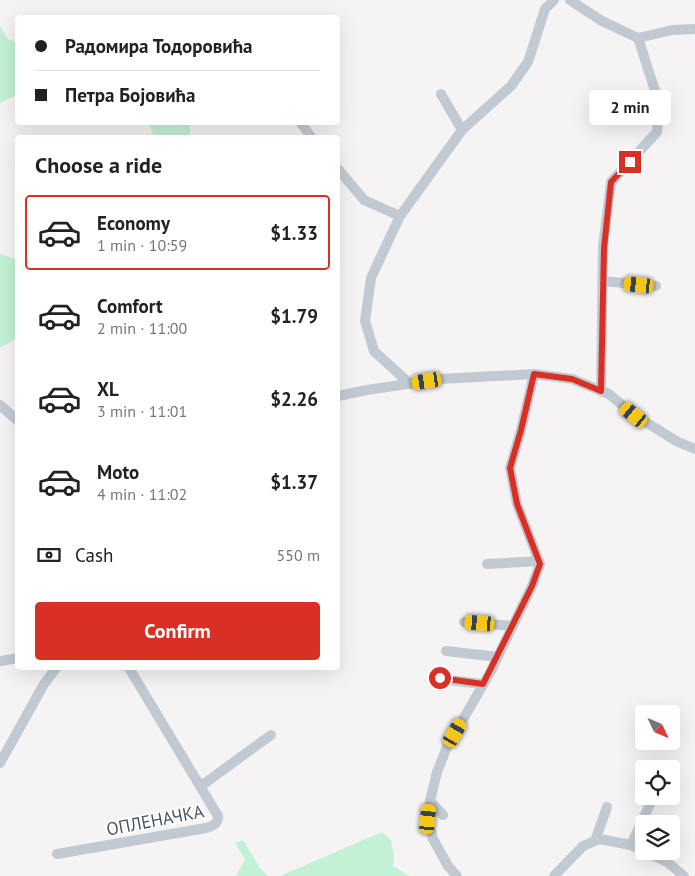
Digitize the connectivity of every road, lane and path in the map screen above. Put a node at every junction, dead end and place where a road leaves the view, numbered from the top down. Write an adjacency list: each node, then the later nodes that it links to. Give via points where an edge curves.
1 (554, 0): 6 (street, via 545,10 528,62 511,86)
2 (570, 0): 4 (street, via 602,21)
3 (695, 29): 4 (street, via 672,30)
4 (638, 38): 9 (street, via 659,103 657,132 611,182)
5 (441, 94): 6 (street)
6 (462, 130): 8 (street)
7 (340, 171): 8 (street, via 364,200)
8 (400, 216): 12 (street, via 371,278 365,321 374,351)
9 (603, 281): 10 (street); 13 (street)
10 (656, 286)
11 (534, 374): 12 (street, via 440,379); 13 (street, via 572,379); 18 (street, via 510,468 517,504)
12 (410, 384): 14 (street)
13 (601, 391): 17 (street, via 645,422)
14 (340, 396)
15 (0, 405): 16 (street)
16 (15, 418)
17 (695, 449)
18 (539, 561): 19 (street); 21 (street, via 532,586)
19 (487, 564)
20 (464, 622): 21 (street)
21 (512, 626): 23 (street)
22 (446, 651): 23 (street)
23 (498, 657): 29 (street)
24 (15, 659): 25 (street)
25 (0, 662)
26 (54, 670): 31 (street)
27 (130, 670): 32 (street, ОПЛЕНАЧКА)
28 (440, 678): 29 (street)
29 (483, 684): 33 (street, via 447,747)
30 (271, 735): 32 (street, ОПЛЕНАЧКА)
31 (0, 763)
32 (201, 786): 39 (street, ОПЛЕНАЧКА, via 218,816 210,827)
33 (430, 801): 36 (street); 40 (street, via 428,821 433,839)
34 (650, 805): 38 (street)
35 (607, 807): 37 (street)
36 (443, 814)
37 (595, 841): 38 (street, via 600,839); 41 (street, via 583,846)
38 (631, 845): 42 (street, via 667,862)
39 (57, 854)
40 (456, 876)
41 (554, 876)
42 (684, 876)

